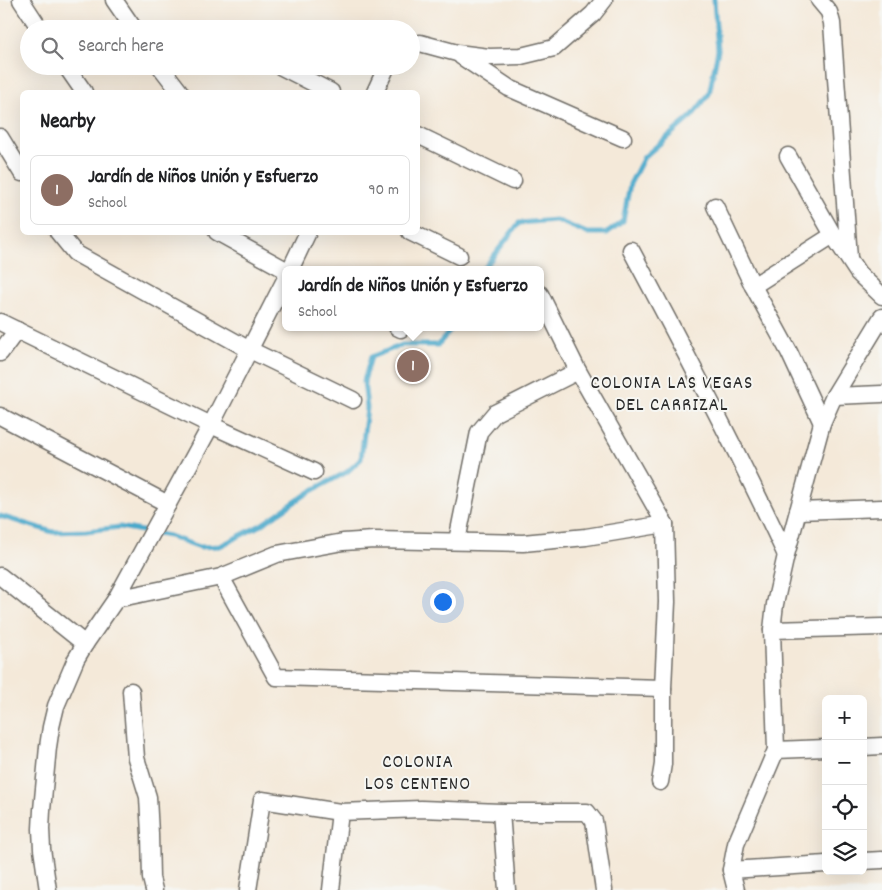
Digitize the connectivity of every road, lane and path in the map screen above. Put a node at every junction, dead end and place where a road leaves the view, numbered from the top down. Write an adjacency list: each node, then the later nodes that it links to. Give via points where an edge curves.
1 (21, 0): 5 (street)
2 (114, 0): 6 (street)
3 (604, 0): 8 (street, via 554,48 521,56)
4 (819, 0): 31 (street, via 829,12 832,24)
5 (34, 20)
6 (128, 20)
7 (420, 42): 8 (street)
8 (457, 53): 19 (street, via 509,88)
9 (72, 75): 13 (street)
10 (167, 75): 14 (street)
11 (298, 75): 15 (street)
12 (383, 75): 16 (street)
13 (83, 90)
14 (178, 90)
15 (327, 90)
16 (376, 90)
17 (420, 136): 22 (street)
18 (0, 137): 21 (street)
19 (623, 138)
20 (788, 156): 28 (street)
21 (20, 170)
22 (513, 180)
23 (715, 206): 35 (street)
24 (60, 235): 41 (street, via 75,253)
25 (222, 235): 33 (street)
26 (307, 235): 32 (street)
27 (416, 235): 30 (street)
28 (833, 235): 31 (street); 35 (street)
29 (631, 250): 56 (street)
30 (459, 256)
31 (849, 258): 36 (street, via 858,273)
32 (292, 266)
33 (282, 268)
34 (282, 285): 41 (street)
35 (754, 286): 48 (street)
36 (882, 296)
37 (544, 302): 43 (street)
38 (882, 317): 45 (street)
39 (0, 322): 40 (street)
40 (17, 330): 42 (street); 49 (street)
41 (248, 349): 46 (street); 49 (street)
42 (0, 353)
43 (578, 371): 54 (street); 55 (street, via 495,413 479,432)
44 (882, 394): 45 (street)
45 (834, 396): 48 (street)
46 (354, 400)
47 (0, 416): 52 (street)
48 (822, 423): 53 (street)
49 (211, 425): 50 (street); 52 (street)
50 (314, 472)
51 (882, 508): 53 (street)
52 (165, 509): 59 (street)
53 (798, 511): 56 (street)
54 (665, 524): 55 (street, via 523,543); 63 (street, via 667,602)
55 (457, 541): 58 (street, via 343,542 277,554)
56 (786, 555): 61 (street)
57 (0, 576): 62 (street)
58 (221, 577): 59 (street); 63 (street, via 276,677)
59 (116, 599): 62 (street)
60 (882, 627): 61 (street)
61 (772, 630): 68 (street)
62 (85, 644): 76 (street, via 56,706 51,727 41,829)
63 (662, 688): 69 (street, via 663,764)
64 (131, 691): 77 (street, via 136,758 148,797)
65 (882, 746): 66 (street)
66 (867, 747)
67 (822, 748): 68 (street)
68 (776, 750): 75 (street, via 736,844)
69 (660, 782)
70 (340, 812): 71 (street, via 421,809); 78 (street, via 262,800); 79 (street)
71 (501, 812): 80 (street); 81 (street, via 587,812 594,821)
72 (882, 860): 73 (street)
73 (867, 861)
74 (822, 864): 75 (street)
75 (732, 870): 82 (street)
76 (48, 890)
77 (154, 890)
78 (248, 890)
79 (331, 890)
80 (507, 890)
81 (604, 890)
82 (736, 890)

